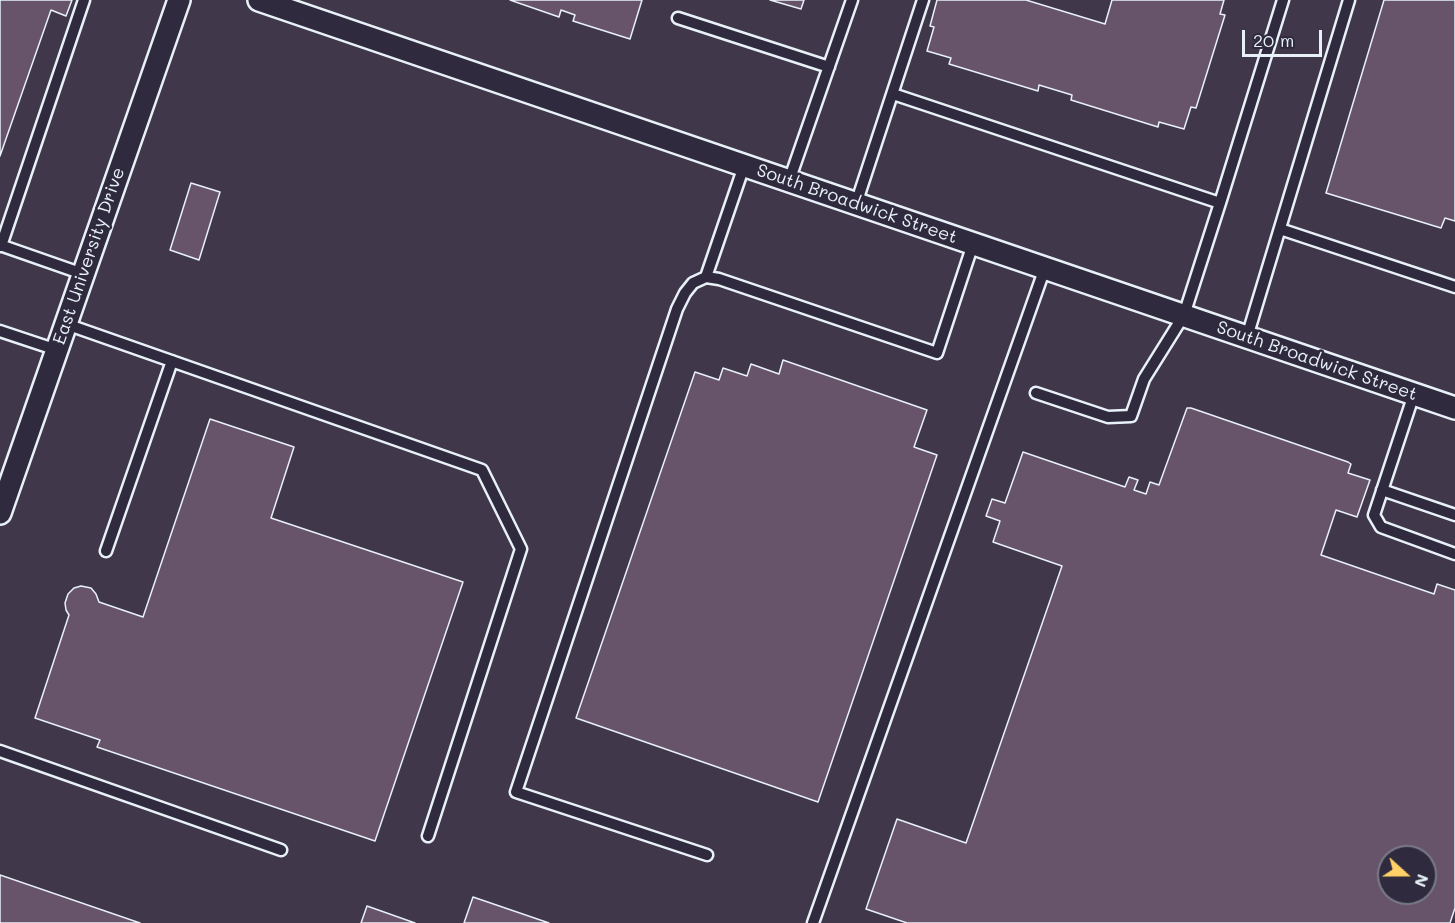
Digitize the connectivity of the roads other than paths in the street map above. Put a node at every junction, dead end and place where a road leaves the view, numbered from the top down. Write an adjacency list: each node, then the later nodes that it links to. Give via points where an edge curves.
1 (84, 0): 17 (lane)
2 (179, 0): 19 (street, East University Drive)
3 (259, 0): 11 (street, South Broadwick Street)
4 (852, 0): 9 (lane)
5 (923, 0): 10 (lane)
6 (1283, 0): 13 (lane)
7 (1349, 0): 15 (lane)
8 (678, 18): 9 (lane)
9 (829, 67): 12 (lane)
10 (892, 94): 13 (lane); 14 (lane)
11 (744, 165): 12 (street, South Broadwick Street); 20 (lane)
12 (789, 181): 14 (street, South Broadwick Street)
13 (1220, 203): 22 (lane)
14 (856, 204): 16 (street, South Broadwick Street)
15 (1280, 229): 21 (lane); 25 (lane)
16 (973, 243): 18 (street, South Broadwick Street); 20 (lane, via 938,353)
17 (1, 245): 19 (lane)
18 (1045, 268): 22 (street, South Broadwick Street); 40 (lane)
19 (83, 274): 23 (street, East University Drive)
20 (706, 277): 39 (lane, via 693,283 677,309 516,792)
21 (1455, 287)
22 (1184, 315): 25 (street, South Broadwick Street); 28 (lane, via 1144,379 1131,416 1108,417)
23 (66, 324): 26 (street, East University Drive); 27 (lane)
24 (0, 331): 26 (lane)
25 (1247, 337): 29 (street, South Broadwick Street)
26 (57, 350): 32 (street, East University Drive)
27 (172, 361): 34 (lane); 37 (lane, via 482,470 521,549)
28 (1036, 393)
29 (1414, 394): 30 (street, South Broadwick Street); 31 (lane)
30 (1455, 408)
31 (1382, 490): 33 (lane); 35 (lane, via 1374,515 1381,527)
32 (0, 513)
33 (1455, 515)
34 (106, 551)
35 (1455, 554)
36 (0, 751): 38 (lane)
37 (428, 836)
38 (281, 850)
39 (706, 855)
40 (813, 923)

